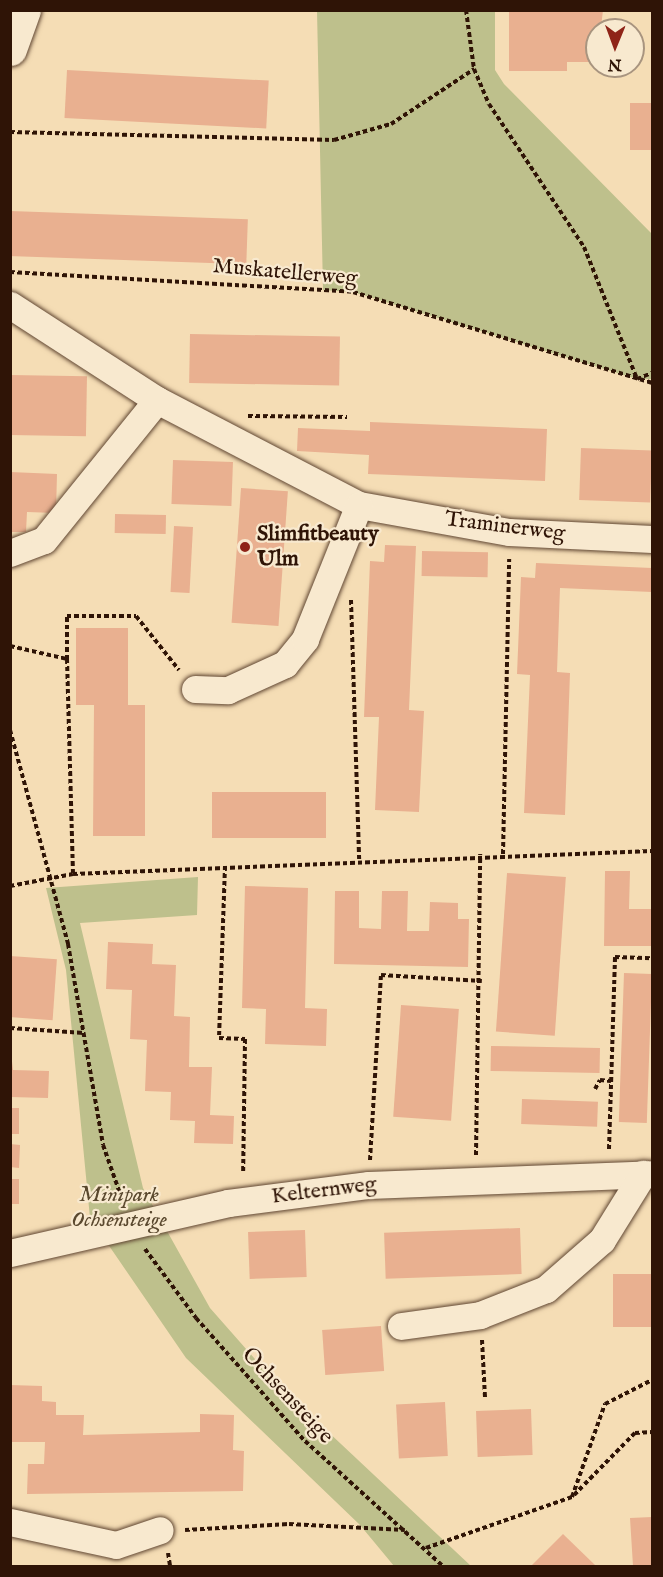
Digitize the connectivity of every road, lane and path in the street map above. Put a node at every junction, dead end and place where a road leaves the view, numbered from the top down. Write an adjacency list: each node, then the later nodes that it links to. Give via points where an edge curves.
1 (24, 10): 3 (street)
2 (466, 10): 4 (path)
3 (10, 49)
4 (474, 69): 5 (path, via 391,124 334,140); 9 (path, via 489,104 584,247)
5 (10, 132)
6 (10, 273): 9 (path, Muskatellerweg, via 353,292)
7 (10, 305): 11 (street, Traminerweg)
8 (652, 373): 9 (path)
9 (637, 379): 10 (path, Muskatellerweg)
10 (652, 383)
11 (158, 400): 14 (street, Traminerweg); 17 (street, via 44,540)
12 (244, 416): 13 (path)
13 (347, 417)
14 (359, 506): 15 (street, Traminerweg); 18 (street)
15 (509, 532): 16 (street, Traminerweg); 25 (path)
16 (652, 539)
17 (10, 554)
18 (331, 575): 21 (street, via 304,639 285,664 228,690); 26 (path, via 351,588)
19 (10, 646): 20 (path)
20 (67, 659): 21 (path, via 67,615 136,616); 28 (path)
21 (195, 689)
22 (10, 730): 29 (path, Ochsensteige)
23 (652, 851): 25 (path)
24 (480, 854): 25 (path); 26 (path); 32 (path)
25 (503, 854)
26 (359, 860): 27 (path)
27 (225, 866): 28 (path); 41 (path, via 219,1038 245,1039 243,1180)
28 (74, 874): 29 (path)
29 (47, 876): 30 (path); 34 (path, Ochsensteige, via 68,944)
30 (10, 886)
31 (652, 958): 35 (path, via 615,957)
32 (482, 981): 39 (path); 40 (path, via 381,975)
33 (10, 1028): 34 (path)
34 (84, 1033): 42 (path, Ochsensteige, via 103,1145)
35 (611, 1081): 36 (path, via 600,1080); 37 (path)
36 (595, 1089)
37 (609, 1173): 38 (street, Kelternweg); 39 (street, Kelternweg)
38 (648, 1174): 44 (street, Kelternweg, via 602,1240 577,1263 546,1289)
39 (476, 1177): 40 (street, Kelternweg)
40 (369, 1185): 41 (street, Kelternweg)
41 (250, 1200): 42 (street, Kelternweg)
42 (130, 1225): 43 (street, Kelternweg); 52 (path, Ochsensteige, via 242,1372 331,1467)
43 (10, 1253)
44 (480, 1315): 45 (street, Kelternweg); 47 (path)
45 (401, 1326)
46 (652, 1380): 49 (path, via 605,1404)
47 (485, 1398)
48 (652, 1432): 49 (path, via 635,1434)
49 (572, 1497): 53 (path)
50 (10, 1522): 51 (street, via 116,1545)
51 (160, 1530): 52 (path, via 288,1524)
52 (405, 1530): 53 (path, Ochsensteige)
53 (426, 1548): 54 (path, Ochsensteige)
54 (443, 1566)

